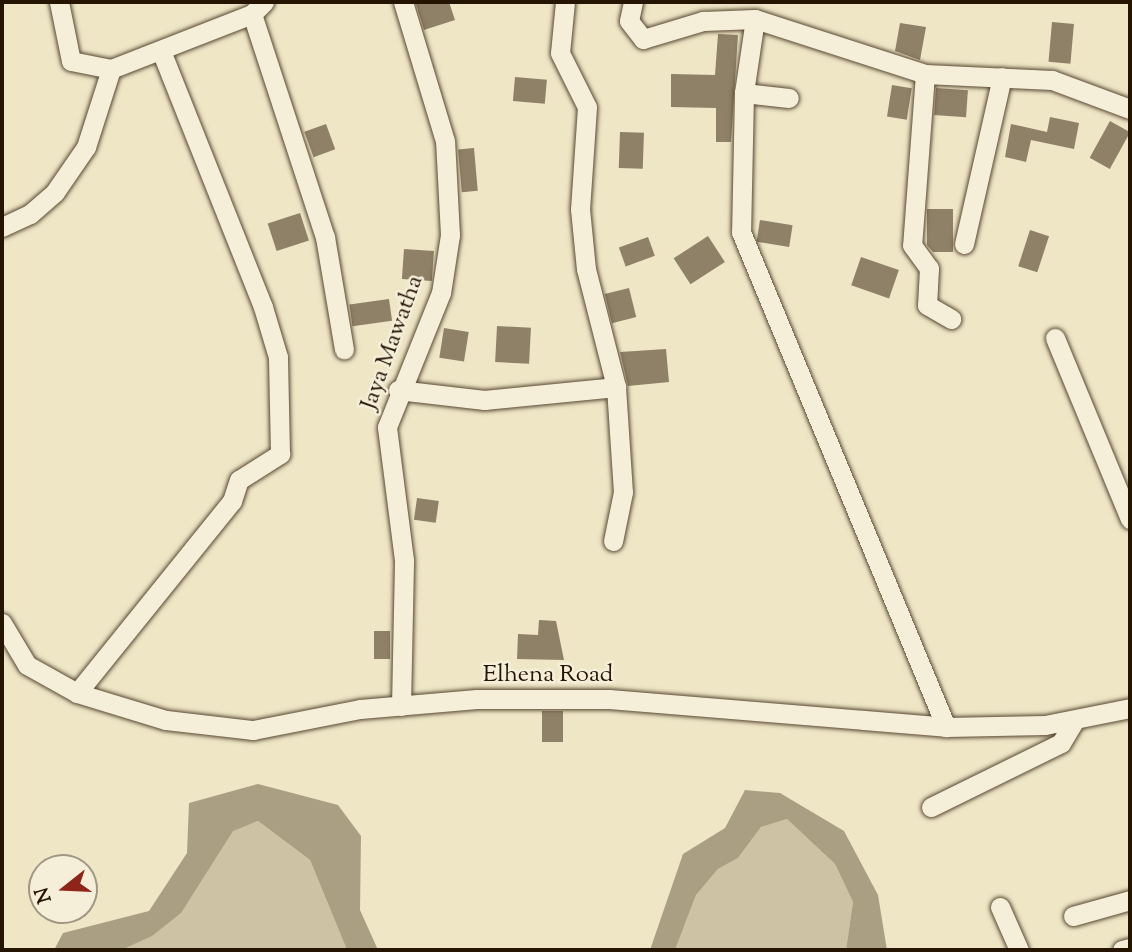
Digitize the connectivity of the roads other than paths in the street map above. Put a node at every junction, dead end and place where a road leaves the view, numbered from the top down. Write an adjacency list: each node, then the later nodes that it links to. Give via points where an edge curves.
1 (60, 2): 8 (street, via 71,61)
2 (403, 2): 20 (street, Jaya Mawatha, via 445,141 450,235 441,293)
3 (565, 2): 19 (street, via 559,52 587,107 580,209 586,269)
4 (632, 2): 6 (street, via 629,21 643,38 703,21)
5 (258, 8): 7 (street); 18 (street, via 325,237)
6 (755, 19): 9 (street); 11 (street)
7 (161, 51): 8 (street); 24 (street, via 267,319 278,357 280,454 239,480 232,501)
8 (111, 69): 14 (street, via 86,147 55,192 30,214)
9 (925, 74): 10 (street); 16 (street, via 912,245 929,268 927,305)
10 (1002, 77): 13 (street, via 1052,80); 15 (street)
11 (744, 93): 12 (street); 28 (street, via 741,232)
12 (789, 98)
13 (1130, 109)
14 (2, 227)
15 (964, 244)
16 (951, 319)
17 (1055, 338): 21 (street)
18 (344, 349)
19 (617, 387): 20 (street, via 484,400); 22 (street, via 623,492)
20 (398, 390): 25 (street, Jaya Mawatha, via 387,427 404,560)
21 (1130, 519)
22 (613, 541)
23 (2, 623): 24 (street, Elhena Road, via 27,665)
24 (77, 693): 25 (street, Elhena Road, via 166,720 253,730)
25 (401, 706): 28 (street, Elhena Road, via 609,699)
26 (1130, 708): 27 (street, Elhena Road)
27 (1075, 720): 28 (street, Elhena Road); 29 (street, via 1061,743)
28 (946, 727)
29 (931, 807)
30 (1130, 900): 32 (street)
31 (1000, 907): 34 (street)
32 (1073, 916)
33 (1130, 948): 35 (street)
34 (1019, 950)
35 (1122, 950)

